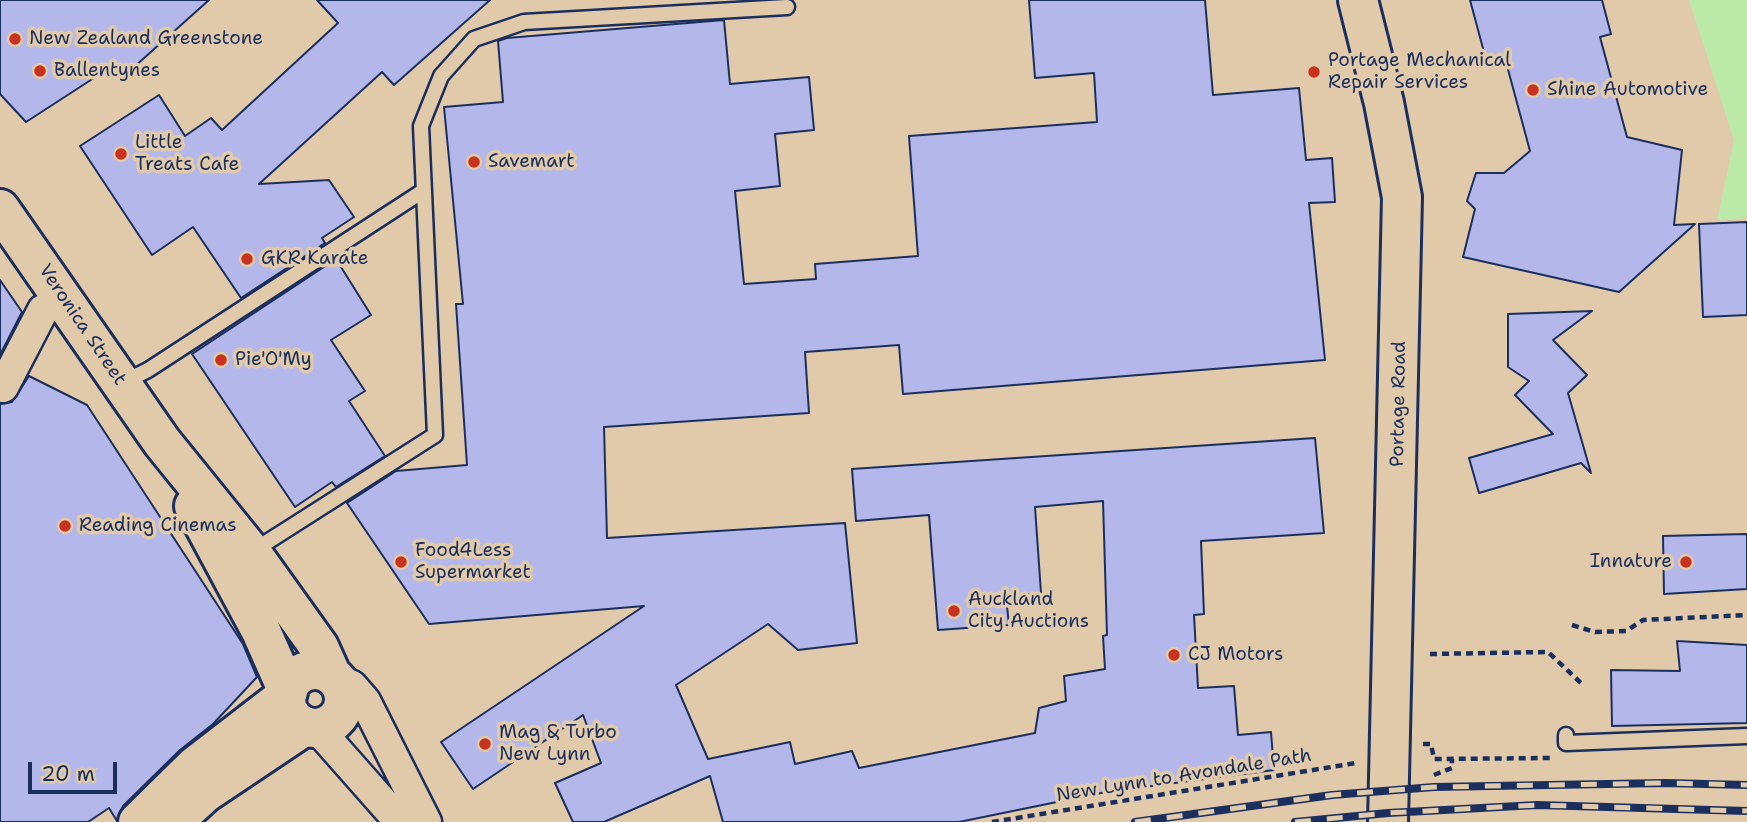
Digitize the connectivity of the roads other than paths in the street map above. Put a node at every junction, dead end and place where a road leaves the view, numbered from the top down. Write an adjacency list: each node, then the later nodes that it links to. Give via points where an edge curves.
1 (1358, 0): 15 (street, Portage Road, via 1402,197)
2 (788, 7): 3 (lane, via 524,22 474,39 441,76 421,125)
3 (423, 191): 6 (lane, via 148,370); 9 (lane, via 435,435)
4 (0, 209): 6 (street, Veronica Street)
5 (43, 310): 7 (street, via 4,387)
6 (121, 383): 8 (street, Veronica Street)
7 (0, 385)
8 (162, 442): 9 (street, Veronica Street); 11 (street, Veronica Street)
9 (251, 552): 10 (street, Veronica Street, via 318,647)
10 (333, 677): 11 (street, via 305,672 294,680); 11 (street, via 342,689 342,708 335,720); 18 (street, Veronica Street, via 352,686 365,701)
11 (299, 710): 14 (street, via 236,771); 17 (street, Veronica Street)
12 (1566, 735): 13 (lane, via 1566,743)
13 (1747, 736)
14 (173, 799): 16 (street)
15 (1386, 819)
16 (138, 822)
17 (400, 822)
18 (426, 822)

